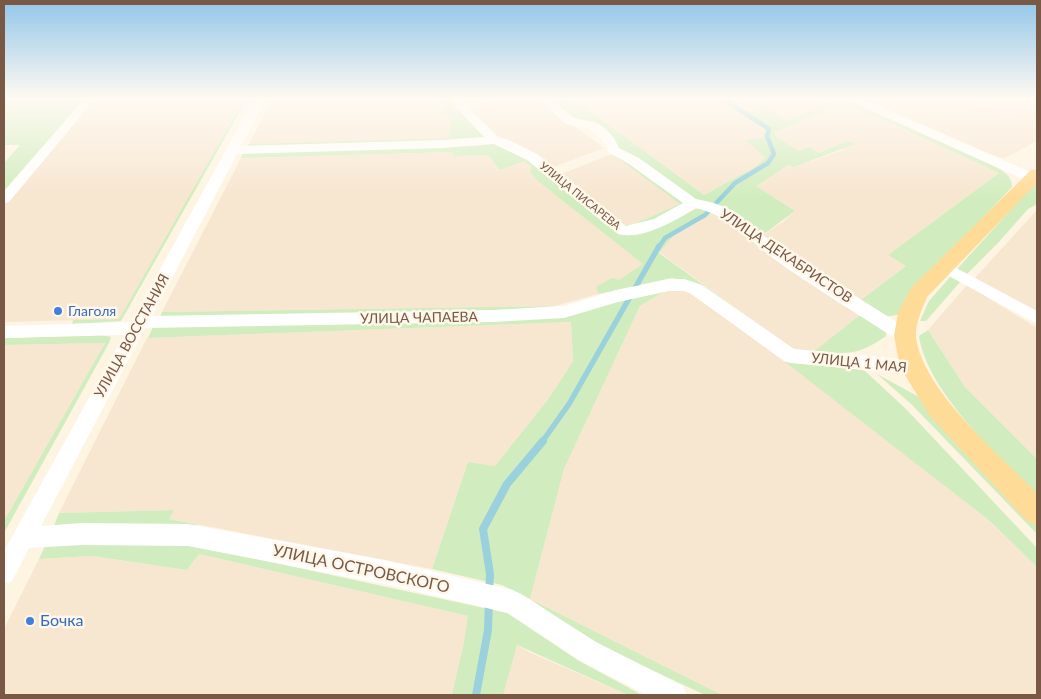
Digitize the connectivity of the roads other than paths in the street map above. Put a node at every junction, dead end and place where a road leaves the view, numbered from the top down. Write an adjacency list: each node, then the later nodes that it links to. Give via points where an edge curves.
1 (62, 132): 9 (street)
2 (243, 132): 7 (street, УЛИЦА ВОССТАНИЯ)
3 (485, 132): 6 (street, УЛИЦА ПИСАРЕВА)
4 (602, 132): 10 (street, УЛИЦА ДЕКАБРИСТОВ, via 614,150)
5 (930, 132): 8 (street)
6 (494, 140): 7 (street); 10 (street, УЛИЦА ПИСАРЕВА, via 532,157 623,231 641,230)
7 (234, 150): 14 (street, УЛИЦА ВОССТАНИЯ)
8 (1035, 176): 11 (main road)
9 (4, 199)
10 (692, 203): 16 (street, УЛИЦА ДЕКАБРИСТОВ, via 724,212 779,255)
11 (943, 266): 13 (street); 16 (main road, via 918,293 909,313)
12 (696, 289): 14 (street, УЛИЦА ЧАПАЕВА, via 669,285 564,312); 17 (street, УЛИЦА 1 МАЯ, via 790,356)
13 (1037, 318)
14 (137, 326): 15 (street, УЛИЦА ЧАПАЕВА); 19 (street, УЛИЦА ВОССТАНИЯ)
15 (4, 332)
16 (905, 336): 17 (main road)
17 (912, 368): 18 (main road, УЛИЦА 1 МАЯ, via 939,409)
18 (1037, 512)
19 (22, 538): 20 (street, УЛИЦА ВОССТАНИЯ); 21 (street, УЛИЦА ОСТРОВСКОГО, via 82,534 188,534 384,572 513,602 586,651)
20 (4, 573)
21 (674, 695)

